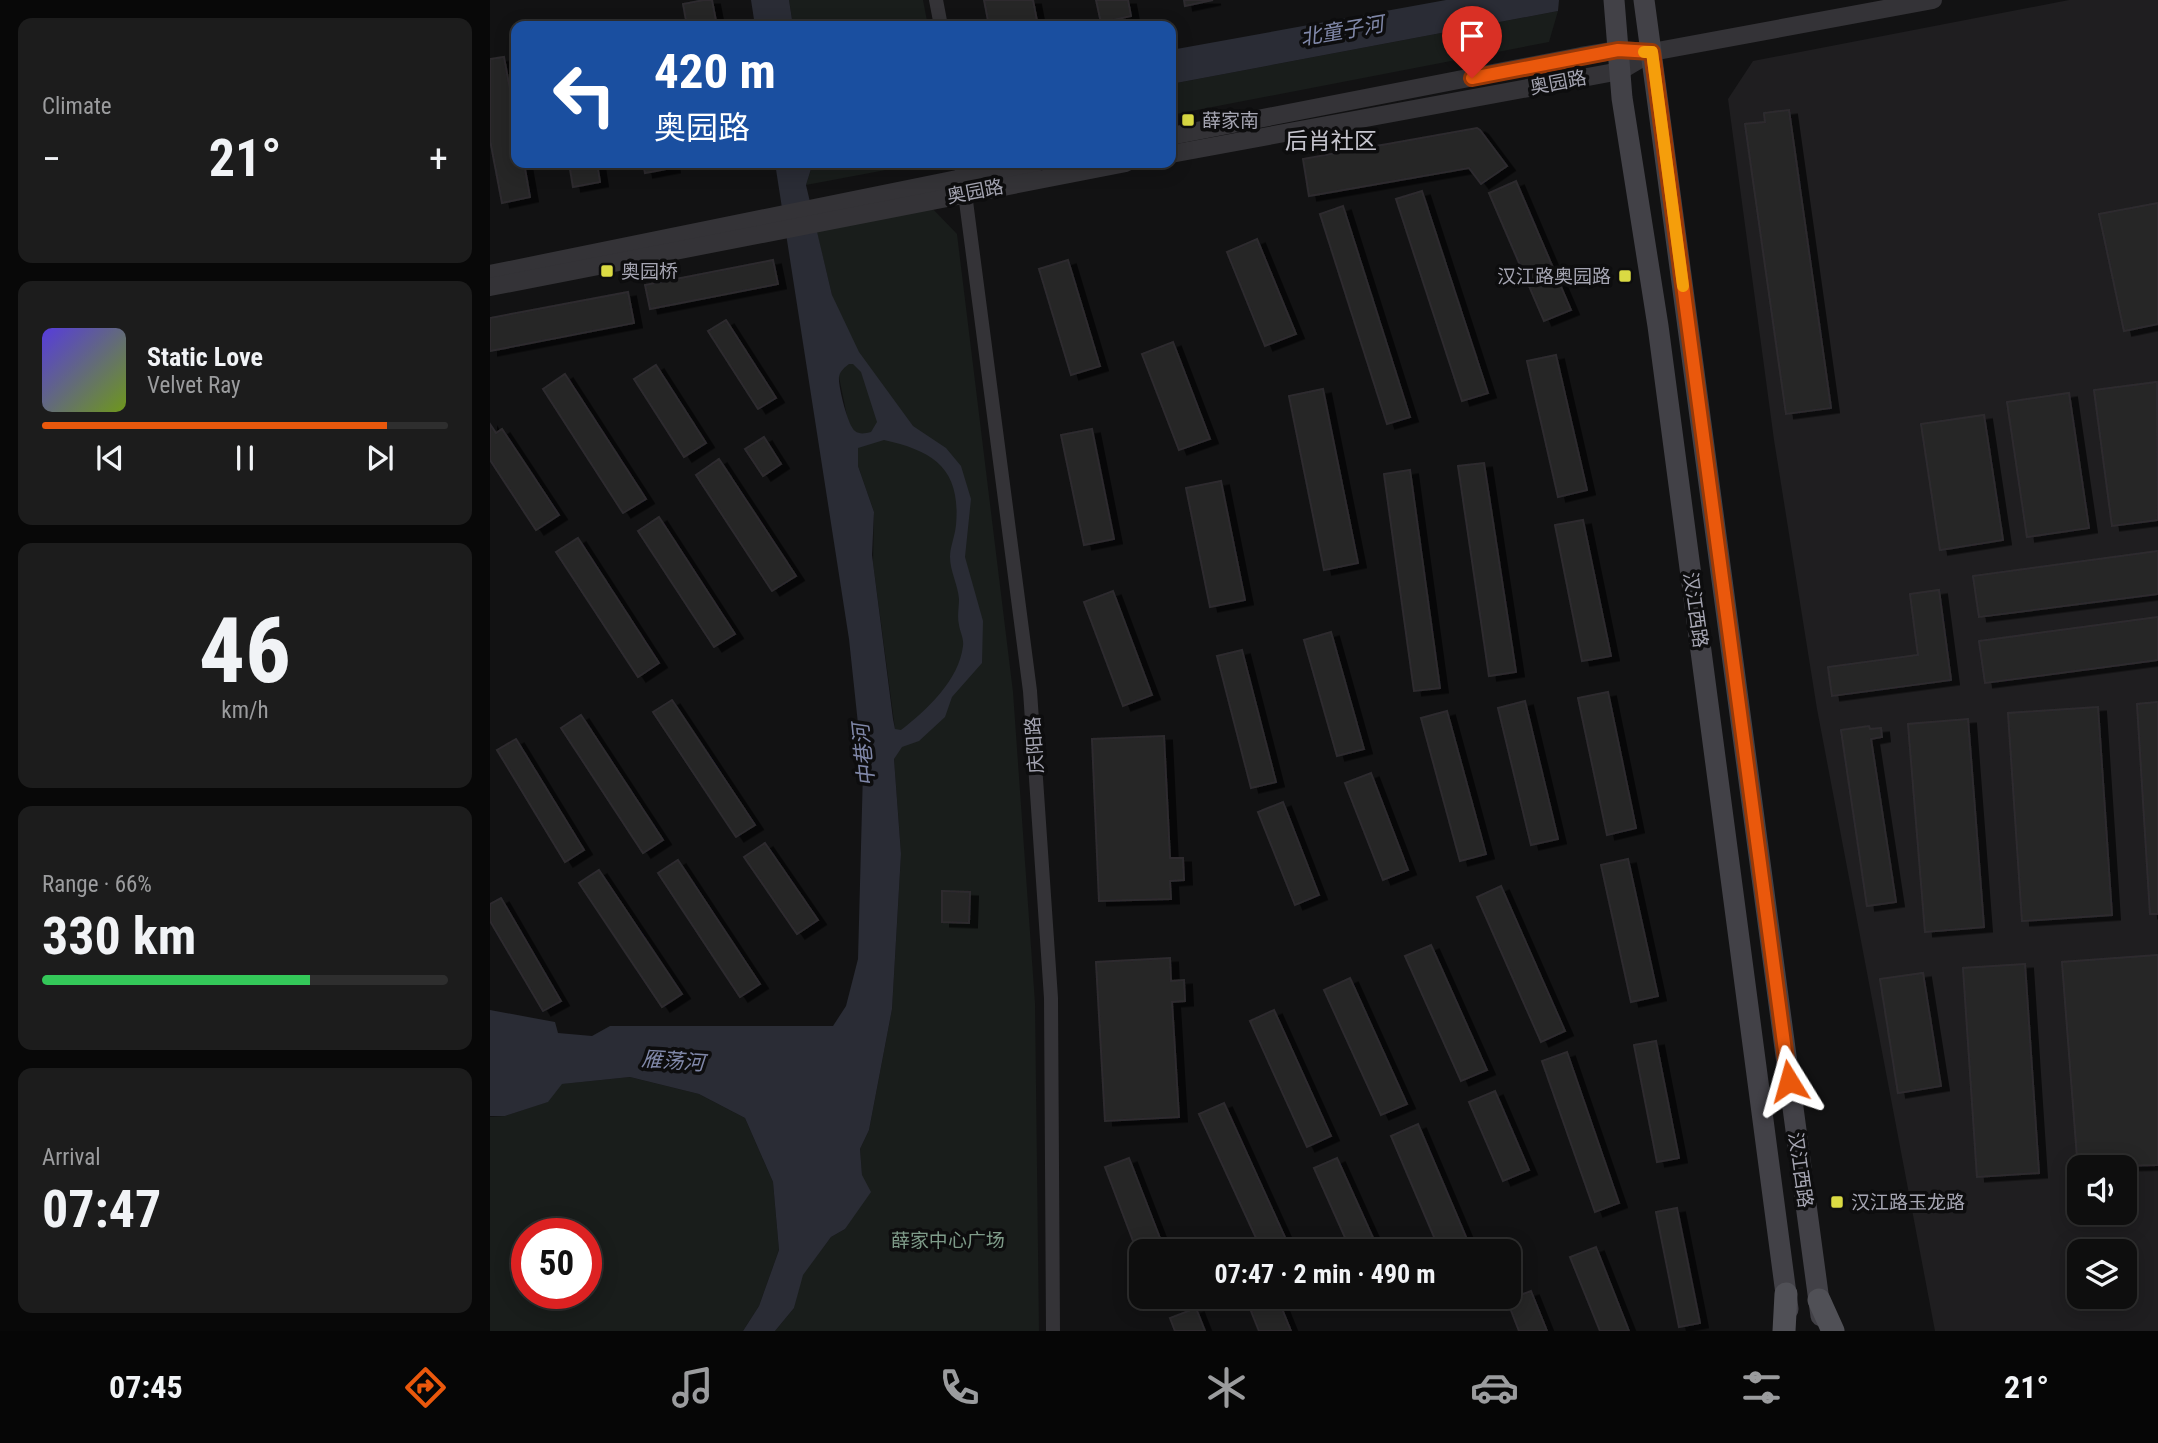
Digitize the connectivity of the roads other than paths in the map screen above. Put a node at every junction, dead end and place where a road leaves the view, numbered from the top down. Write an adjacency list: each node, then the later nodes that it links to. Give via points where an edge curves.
1 (936, 0): 5 (street)
2 (1933, 0): 6 (street, 奥园路)
3 (1645, 5): 6 (main road, 汉江西路)
4 (1615, 7): 7 (main road, 汉江西路)
5 (940, 21)
6 (1652, 52): 7 (street, 奥园路); 17 (main road, 汉江西路)
7 (1619, 60): 8 (street, 奥园路); 9 (street, 奥园路); 16 (main road, 汉江西路)
8 (1176, 135)
9 (1176, 153)
10 (1012, 168): 12 (street, 奥园路)
11 (1072, 168): 12 (street, 奥园路)
12 (963, 178): 13 (street, 奥园路); 18 (street, 庆阳路, via 1030,691 1051,998)
13 (767, 226): 14 (street); 15 (street)
14 (490, 274)
15 (490, 287)
16 (1786, 1294): 19 (main road); 20 (main road, 汉江西路)
17 (1819, 1300): 21 (main road, 汉江西路); 22 (main road)
18 (1054, 1331)
19 (1784, 1331)
20 (1791, 1331)
21 (1823, 1331)
22 (1833, 1331)

